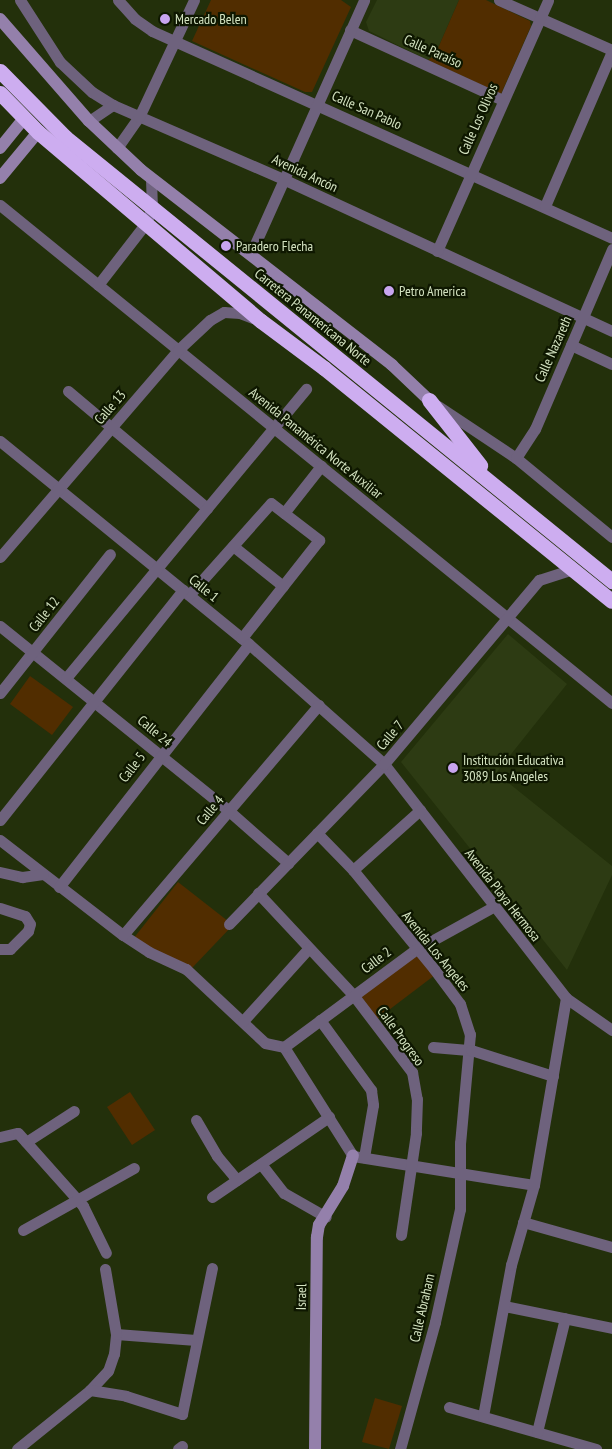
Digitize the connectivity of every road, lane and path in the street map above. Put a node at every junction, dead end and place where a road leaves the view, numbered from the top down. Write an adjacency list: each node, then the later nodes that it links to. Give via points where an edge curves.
1 (20, 0): 17 (street, Avenida Ancón, via 60,62 92,92)
2 (118, 0): 11 (street, Calle San Pablo, via 135,19)
3 (194, 0): 11 (street)
4 (351, 0): 7 (street)
5 (499, 0): 8 (street)
6 (548, 0): 8 (street, Calle Los Olivos)
7 (363, 2): 10 (street)
8 (538, 18): 12 (street); 15 (street, Calle Los Olivos)
9 (0, 19): 20 (main road)
10 (350, 30): 15 (street, Calle Paraíso); 16 (street)
11 (175, 41): 16 (street, Calle San Pablo); 18 (street)
12 (612, 51): 29 (street)
13 (0, 71): 30 (highway, Carretera Panamericana Norte, via 46,120)
14 (0, 93): 19 (highway)
15 (503, 100): 24 (street, Calle Los Olivos)
16 (317, 104): 24 (street, Calle San Pablo); 27 (street)
17 (113, 105): 18 (street, Avenida Ancón); 20 (street)
18 (139, 116): 23 (street); 27 (street, Avenida Ancón)
19 (24, 118): 21 (highway); 22 (main road)
20 (89, 121): 23 (main road)
21 (38, 132): 25 (main road); 31 (highway)
22 (0, 148)
23 (117, 148): 26 (main road)
24 (471, 173): 29 (street, Calle San Pablo); 34 (street, Calle Los Olivos)
25 (0, 178)
26 (151, 178): 30 (street); 35 (main road)
27 (283, 179): 34 (street, Avenida Ancón); 35 (street)
28 (0, 205): 36 (street, Avenida Panamérica Norte Auxiliar)
29 (545, 206): 32 (street, Calle San Pablo)
30 (152, 208): 31 (street); 51 (highway, Carretera Panamericana Norte)
31 (146, 223): 36 (street); 38 (highway)
32 (612, 238)
33 (612, 249): 37 (street, Calle Nazareth)
34 (437, 251): 37 (street, Avenida Ancón)
35 (251, 253): 45 (main road, via 392,365)
36 (98, 285): 41 (street, Avenida Panamérica Norte Auxiliar)
37 (584, 318): 39 (street, Avenida Ancón); 40 (street, Calle Nazareth)
38 (261, 321): 41 (street, Calle 13, via 240,313 224,312 210,320); 60 (highway, via 324,368)
39 (612, 331)
40 (571, 345): 42 (street); 49 (street, Calle Nazareth, via 535,429)
41 (178, 350): 46 (street, Calle 13); 47 (street, Avenida Panamérica Norte Auxiliar)
42 (612, 364)
43 (306, 388): 47 (street)
44 (68, 391): 46 (street)
45 (429, 400): 49 (street); 51 (highway)
46 (112, 428): 52 (street, Calle 13); 53 (street)
47 (274, 428): 50 (street, Avenida Panamérica Norte Auxiliar); 53 (street)
48 (0, 441): 52 (street, Calle 1)
49 (516, 458): 55 (street)
50 (321, 466): 54 (street); 65 (street, Avenida Panamérica Norte Auxiliar)
51 (496, 486): 61 (highway, Carretera Panamericana Norte)
52 (58, 489): 58 (street, Calle 13); 59 (street, Calle 1)
53 (207, 508): 59 (street)
54 (284, 513): 56 (street, via 270,503); 62 (street, Calle 5, via 319,540)
55 (612, 537)
56 (233, 546): 62 (street); 63 (street)
57 (110, 554): 68 (street, Calle 12)
58 (0, 557)
59 (157, 568): 63 (street, Calle 1); 69 (street)
60 (572, 569): 64 (highway); 65 (street, Calle 7, via 539,580)
61 (612, 581)
62 (283, 586): 67 (street, Calle 5)
63 (186, 592): 67 (street, Calle 1); 71 (street)
64 (612, 601)
65 (507, 618): 72 (street, Avenida Panamérica Norte Auxiliar); 75 (street, Calle 7)
66 (0, 626): 68 (street, Calle 24)
67 (245, 641): 73 (street, Calle 1); 74 (street, Calle 5)
68 (33, 653): 69 (street, Calle 24); 70 (street, Calle 12)
69 (66, 678): 71 (street, Calle 24)
70 (0, 693)
71 (95, 701): 74 (street, Calle 24); 78 (street)
72 (612, 703)
73 (319, 705): 75 (street, Calle 1); 77 (street, Calle 4)
74 (160, 755): 77 (street, Calle 24); 85 (street, Calle 5)
75 (384, 764): 76 (street, Avenida Playa Hermosa); 79 (street, Calle 7)
76 (420, 810): 82 (street); 87 (street, Avenida Playa Hermosa)
77 (229, 811): 81 (street, Calle 24); 90 (street, Calle 4)
78 (0, 820)
79 (316, 833): 81 (street, Calle 7); 82 (street, Avenida Los Angeles)
80 (0, 840): 84 (street)
81 (288, 863): 86 (street, Calle 7)
82 (353, 870): 93 (street, Avenida Los Angeles)
83 (0, 872): 84 (street, via 22,877)
84 (43, 874): 85 (street)
85 (59, 887): 90 (street)
86 (258, 894): 89 (street, Calle 7); 91 (street, Calle Progreso)
87 (493, 907): 93 (street, Calle 2); 95 (street, Avenida Playa Hermosa)
88 (0, 908): 92 (street, via 25,916 30,924 28,931 10,949)
89 (229, 924)
90 (123, 935): 97 (street, via 186,970)
91 (309, 948): 94 (street, Calle Progreso); 97 (street)
92 (0, 950)
93 (416, 950): 94 (street, Calle 2); 101 (street, Avenida Los Angeles, via 460,1004 467,1019)
94 (354, 996): 96 (street, Calle 2); 110 (street, Calle Progreso, via 412,1072 417,1099)
95 (566, 998): 98 (street, Avenida Playa Hermosa); 102 (street)
96 (320, 1020): 99 (street, Calle 2); 108 (street, via 371,1090 373,1105)
97 (243, 1021): 99 (street, via 265,1043)
98 (612, 1030)
99 (284, 1047): 104 (street)
100 (433, 1047): 101 (street)
101 (471, 1050): 102 (street); 112 (street, Avenida Los Angeles)
102 (553, 1076): 114 (street)
103 (74, 1111): 107 (street)
104 (329, 1117): 108 (street); 109 (street)
105 (196, 1120): 113 (street, via 216,1156)
106 (0, 1138): 107 (street, via 18,1133)
107 (26, 1142): 116 (street)
108 (359, 1156): 110 (street); 117 (main road, Israel)
109 (261, 1164): 113 (street); 117 (street, via 284,1193)
110 (412, 1164): 112 (street); 120 (street, Calle Progreso)
111 (134, 1168): 116 (street)
112 (458, 1172): 114 (street); 136 (street, Calle Abraham, via 460,1209 452,1248)
113 (237, 1180): 115 (street)
114 (534, 1185): 118 (street)
115 (212, 1197)
116 (76, 1200): 119 (street); 122 (street, via 83,1206)
117 (326, 1217): 135 (main road, Israel, via 319,1225 316,1237)
118 (523, 1222): 121 (street); 125 (street)
119 (23, 1230)
120 (401, 1235)
121 (612, 1247)
122 (106, 1252)
123 (212, 1268): 129 (street)
124 (105, 1269): 128 (street)
125 (504, 1306): 126 (street); 132 (street)
126 (565, 1318): 127 (street); 133 (street)
127 (612, 1328)
128 (116, 1334): 129 (street); 130 (street, via 108,1371)
129 (196, 1340): 130 (street, via 182,1414 126,1396)
130 (90, 1390): 134 (street)
131 (449, 1407): 132 (street)
132 (483, 1416): 133 (street)
133 (537, 1432): 137 (street)
134 (17, 1449)
135 (315, 1449)
136 (400, 1449)
137 (596, 1449)

